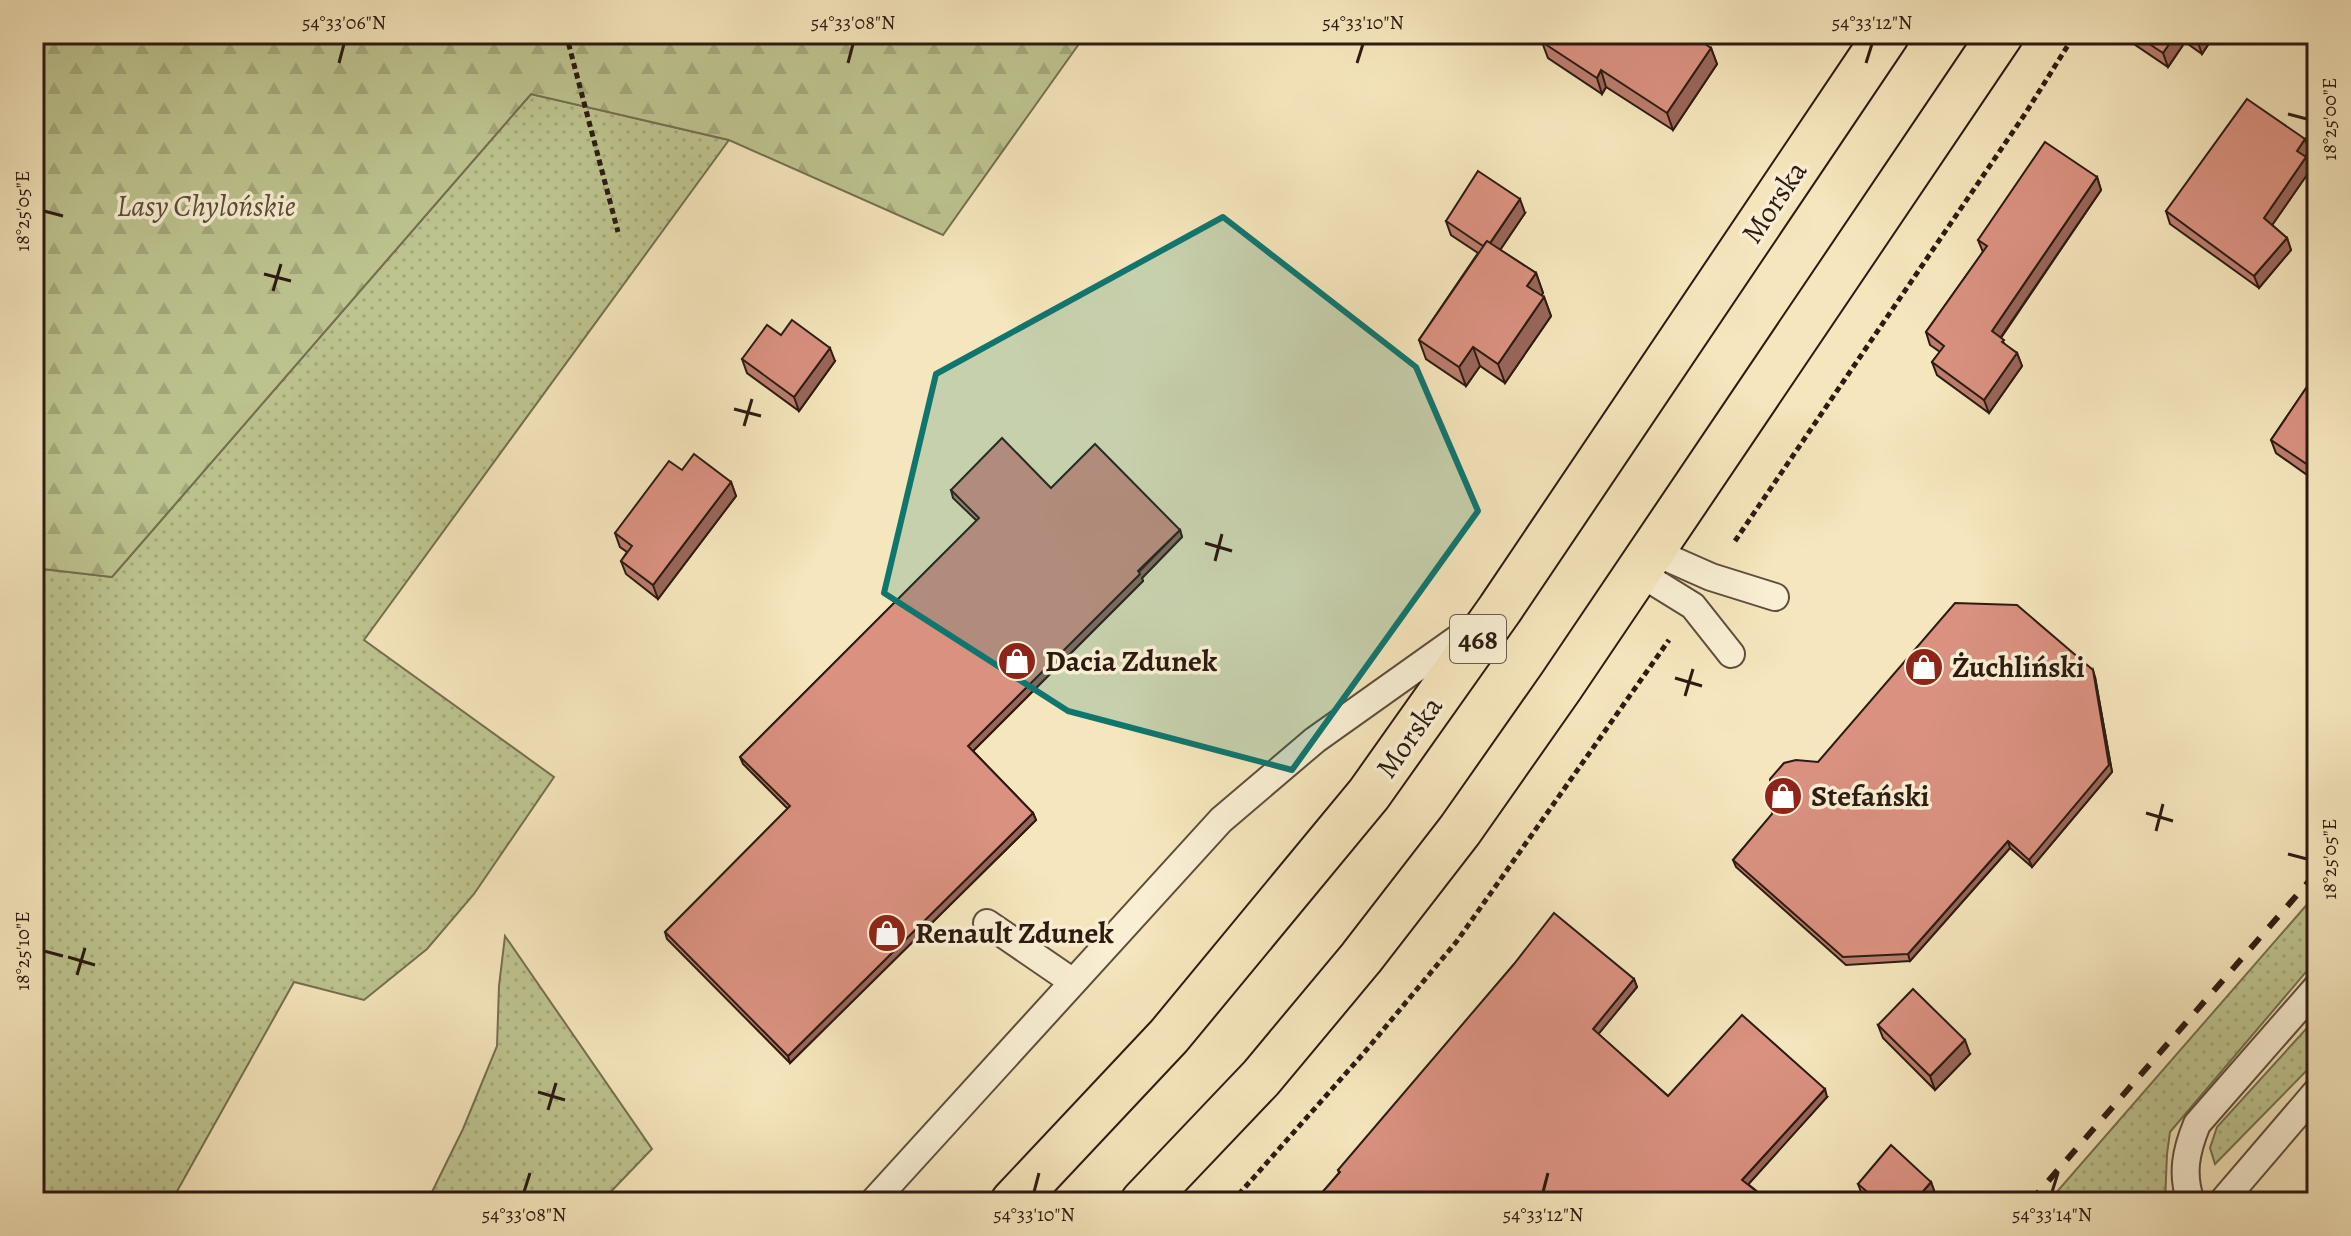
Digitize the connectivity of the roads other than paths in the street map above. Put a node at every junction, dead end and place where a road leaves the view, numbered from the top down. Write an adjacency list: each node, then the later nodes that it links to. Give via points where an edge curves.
1 (1887, 34): 5 (main road, Morska / 468)
2 (2001, 34): 3 (main road)
3 (1645, 562): 4 (lane); 6 (lane, via 1693,606); 13 (main road, via 1460,830 1370,947 1261,1078)
4 (1775, 597)
5 (1500, 609): 8 (lane, via 1315,740 1221,820); 12 (main road, Morska / 468, via 1369,794 1272,915 1088,1126)
6 (1731, 654)
7 (987, 923): 8 (lane)
8 (1073, 982): 11 (lane)
9 (2317, 987): 14 (lane, via 2197,1124 2186,1152)
10 (2317, 1091): 15 (lane)
11 (873, 1202)
12 (1013, 1202)
13 (1143, 1202)
14 (2191, 1202)
15 (2222, 1202)

